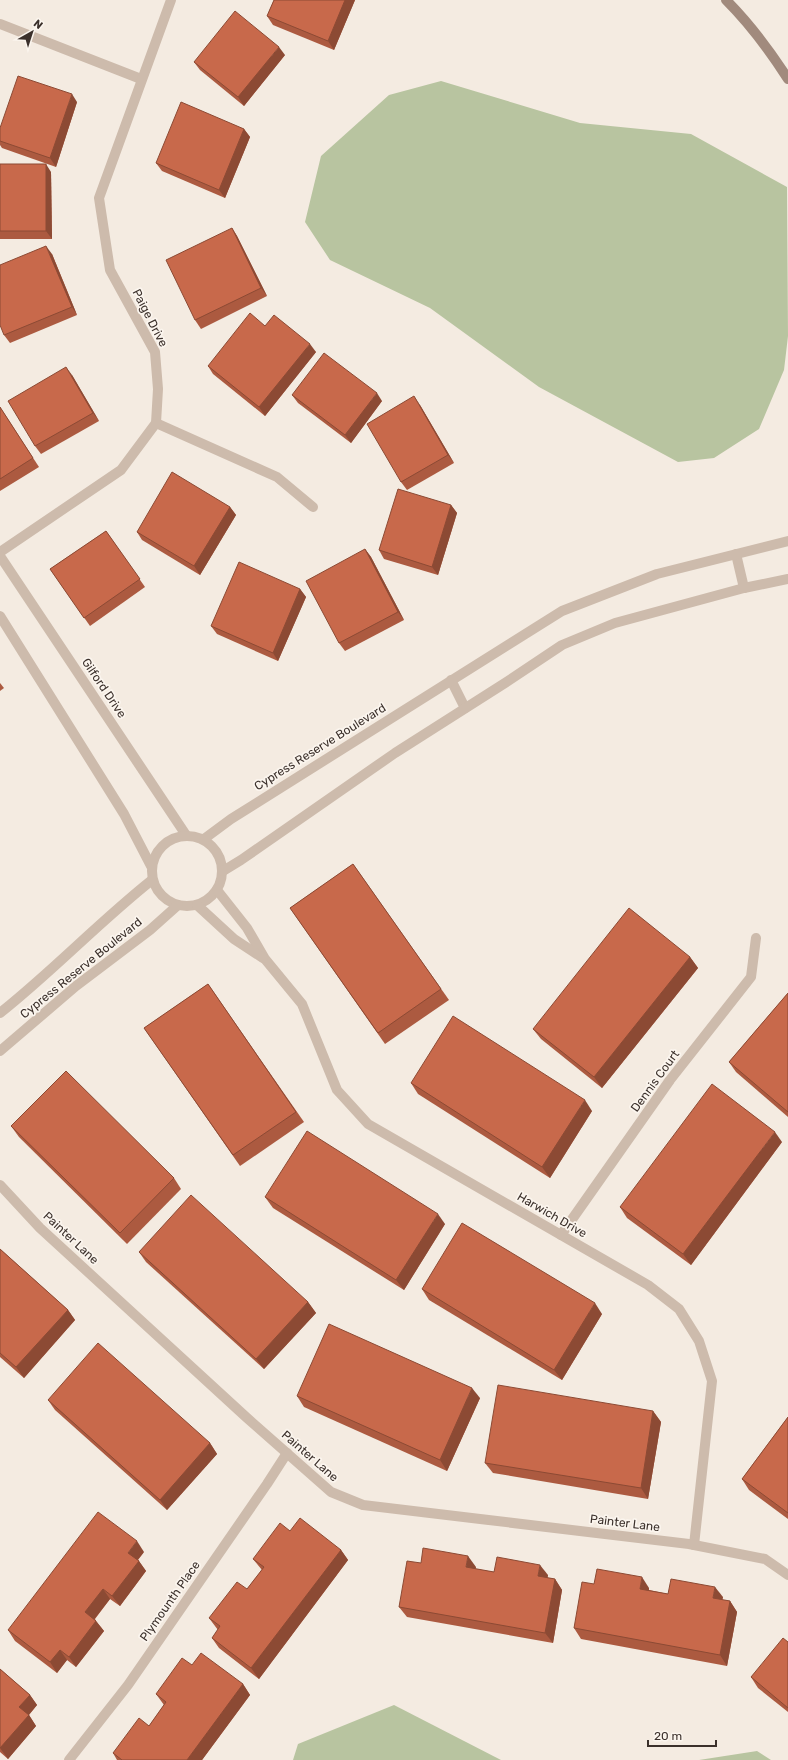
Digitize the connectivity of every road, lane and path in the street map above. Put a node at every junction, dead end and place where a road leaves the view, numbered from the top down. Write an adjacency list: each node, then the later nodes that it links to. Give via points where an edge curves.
1 (171, 0): 4 (street, Paige Drive)
2 (726, 0): 5 (street, via 769,50)
3 (0, 24): 4 (street)
4 (141, 79): 6 (street, Paige Drive, via 99,198 110,270 155,352 158,389)
5 (788, 79)
6 (156, 423): 7 (street, via 277,477); 9 (street, via 121,470)
7 (313, 507)
8 (788, 541): 10 (street, Cypress Reserve Boulevard)
9 (0, 552)
10 (736, 554): 13 (street); 15 (street, Cypress Reserve Boulevard, via 657,574 562,611)
11 (0, 556): 17 (street, Gilford Drive)
12 (788, 579): 13 (street)
13 (744, 588): 16 (street, via 616,623 562,645)
14 (0, 616): 19 (street, via 124,814)
15 (451, 680): 16 (street); 18 (street, Cypress Reserve Boulevard, via 231,819)
16 (465, 708): 20 (street, via 394,753)
17 (186, 835): 18 (street); 19 (street, via 169,839 161,846)
18 (204, 839): 20 (street, via 218,852)
19 (151, 866): 21 (street)
20 (222, 871): 22 (street)
21 (152, 880): 23 (street, via 157,891 166,900); 27 (street, Cypress Reserve Boulevard, via 117,908 35,986)
22 (217, 890): 24 (street, via 208,899); 26 (street, Harwich Drive, via 247,928)
23 (178, 905): 24 (street); 28 (street, Cypress Reserve Boulevard, via 150,930 76,986)
24 (196, 905): 26 (street, Harwich Drive, via 234,939)
25 (756, 938): 30 (street, Dennis Court, via 751,977 670,1080)
26 (265, 959): 30 (street, Harwich Drive, via 302,1004 337,1090 368,1124)
27 (0, 1013)
28 (0, 1051)
29 (0, 1185): 31 (street, Painter Lane, via 40,1228)
30 (561, 1235): 32 (street, Harwich Drive, via 648,1285 673,1304 679,1309 699,1341 712,1381)
31 (287, 1453): 32 (street, Painter Lane, via 331,1492 363,1505); 34 (street, Plymounth Place, via 128,1685)
32 (694, 1545): 33 (street, Painter Lane, via 765,1559)
33 (788, 1575)
34 (69, 1760)

